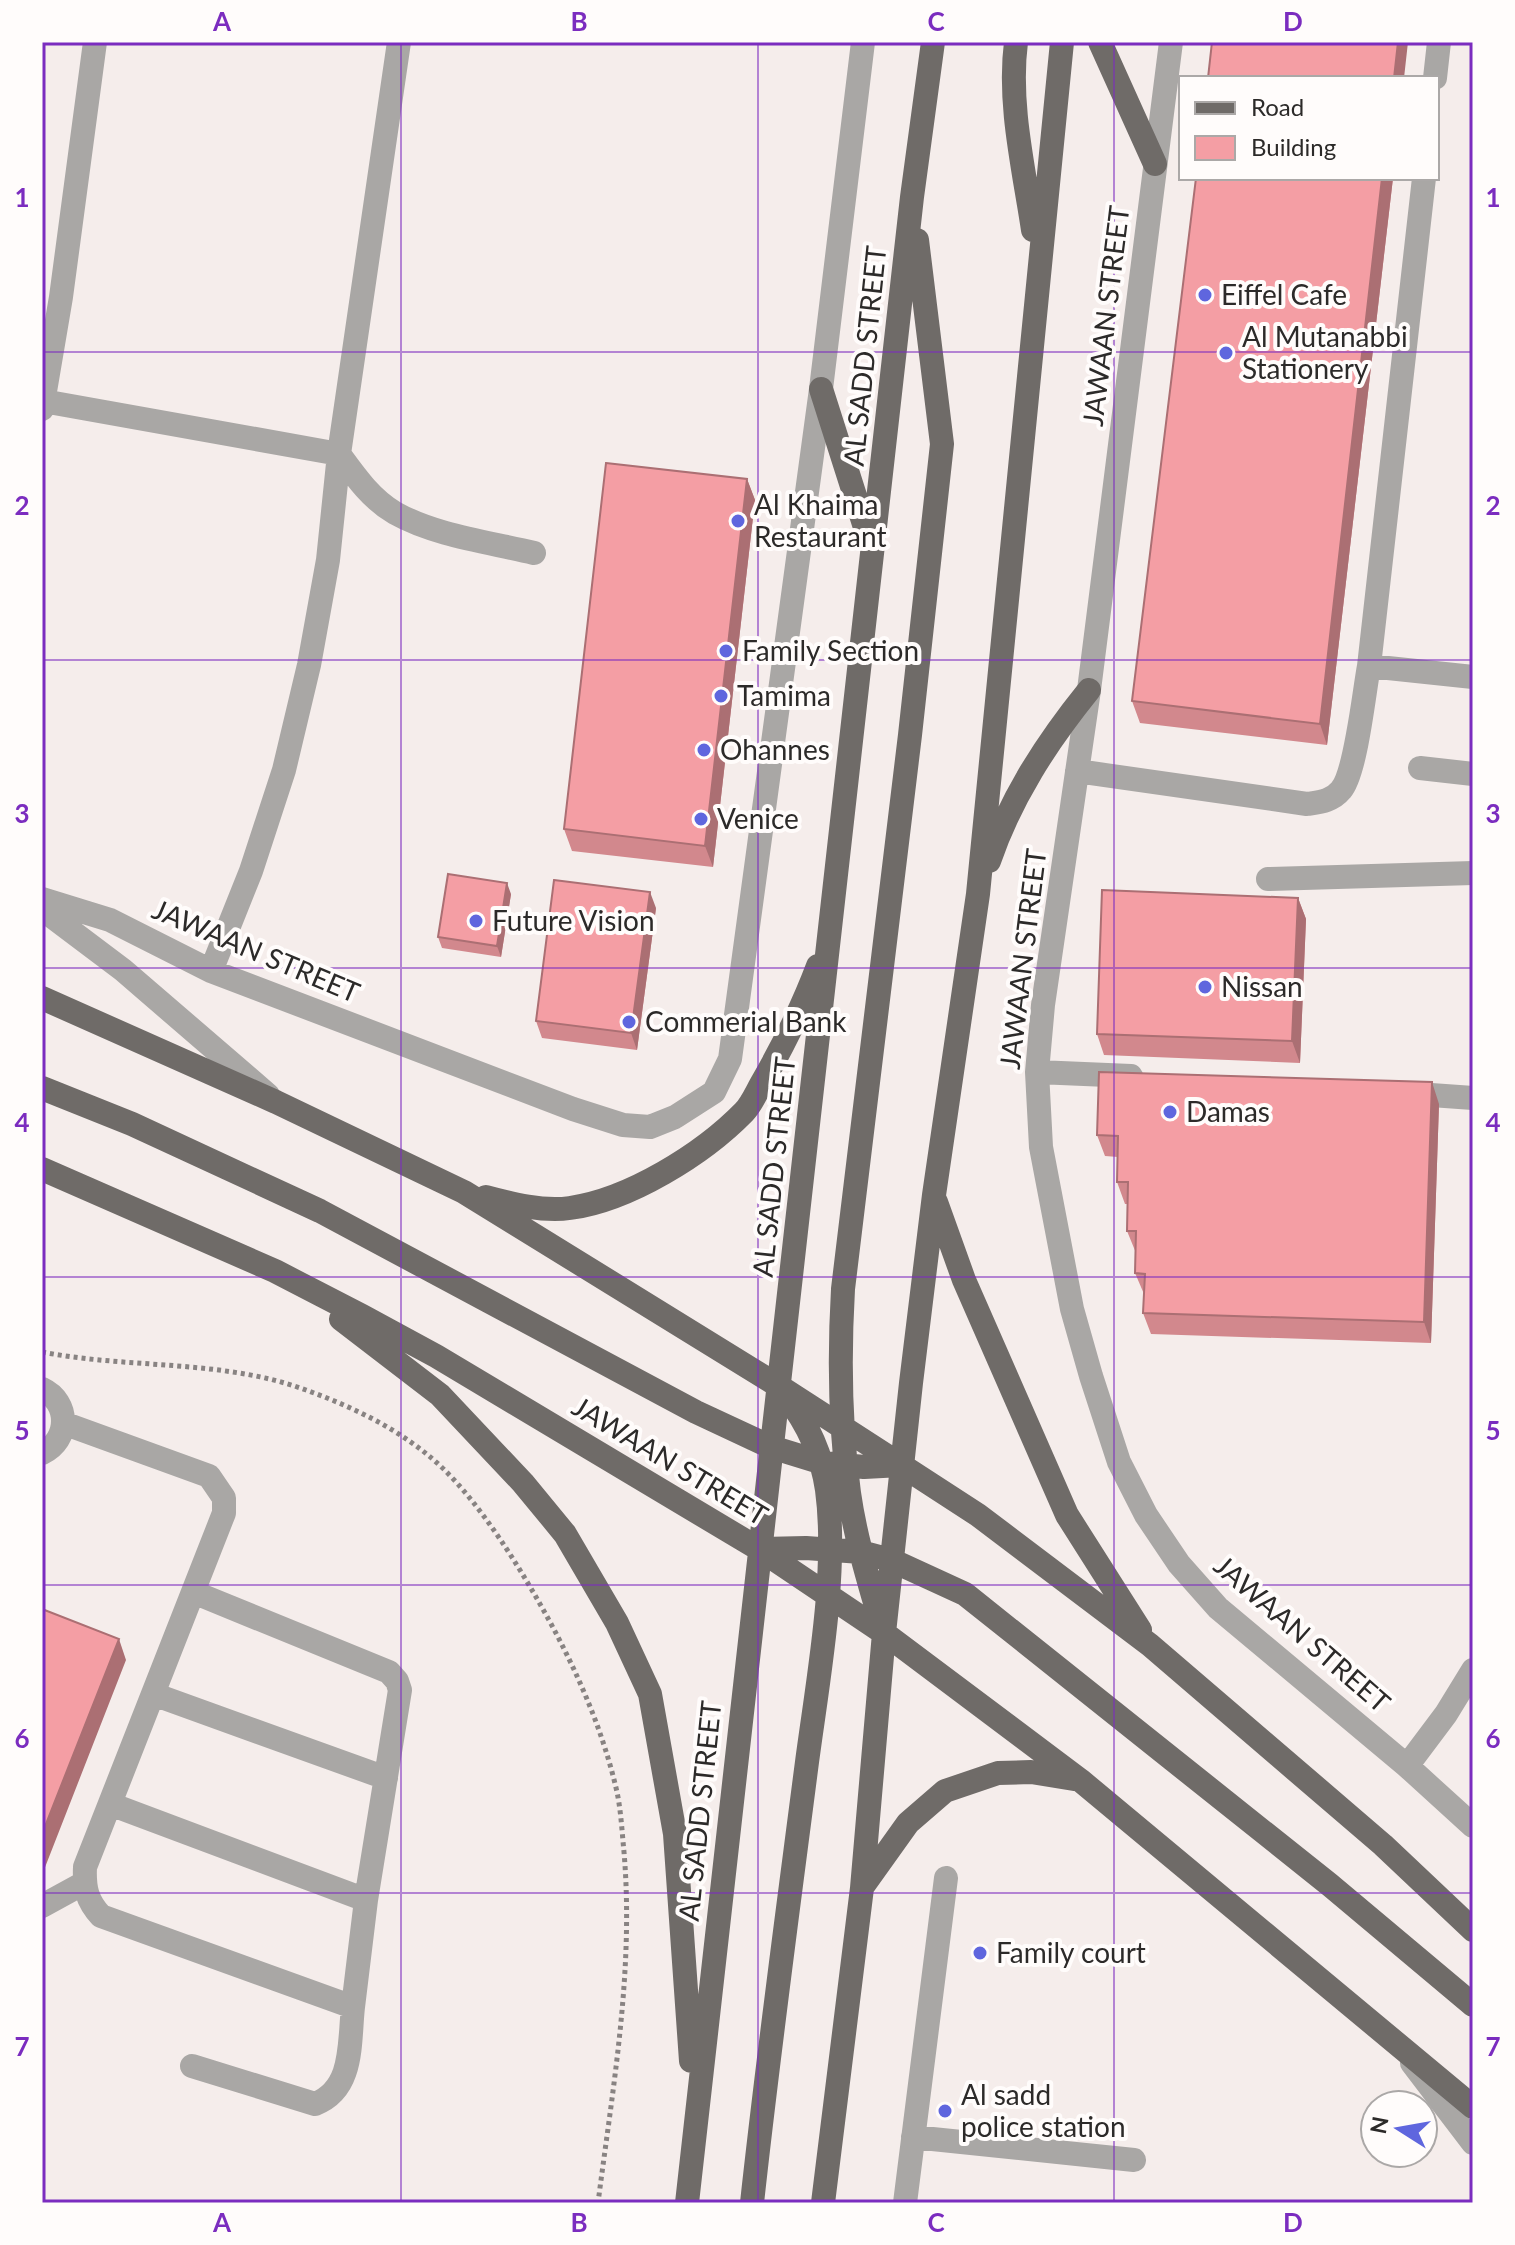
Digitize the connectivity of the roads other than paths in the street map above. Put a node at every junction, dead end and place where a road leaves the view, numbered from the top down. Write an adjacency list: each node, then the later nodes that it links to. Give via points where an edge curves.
1 (95, 42): 15 (street)
2 (399, 42): 18 (street)
3 (863, 42): 16 (street, AL SADD STREET)
4 (933, 42): 13 (main road, AL SADD STREET)
5 (1016, 42): 14 (main road, via 1018,135)
6 (1062, 42): 14 (main road)
7 (1100, 42): 11 (main road)
8 (1171, 42): 11 (street, JAWAAN STREET)
9 (1439, 42): 10 (street)
10 (1435, 76)
11 (1155, 164): 23 (street, JAWAAN STREET)
12 (1424, 180): 21 (street)
13 (912, 197): 20 (main road, AL SADD STREET); 49 (main road, via 942,444 843,1289)
14 (1039, 264): 29 (main road)
15 (52, 303): 17 (street)
16 (821, 389): 20 (main road); 38 (street, AL SADD STREET, via 734,1035 730,1059)
17 (43, 405): 18 (street)
18 (339, 454): 19 (street, via 363,487 394,512 432,528); 33 (street, via 328,560 288,755 251,871)
19 (534, 553)
20 (873, 553): 32 (main road, AL SADD STREET)
21 (1369, 666): 22 (street); 25 (street, via 1350,771 1342,789 1327,801 1307,804)
22 (1473, 677)
23 (1089, 690): 25 (street, JAWAAN STREET); 29 (main road, via 1012,806)
24 (1420, 768): 26 (street)
25 (1077, 771): 35 (street, JAWAAN STREET)
26 (1473, 774)
27 (1473, 873): 28 (street)
28 (1268, 879)
29 (978, 894): 44 (main road)
30 (42, 899): 33 (street, JAWAAN STREET, via 110,920)
31 (42, 909): 41 (street, via 123,970)
32 (830, 934): 43 (main road, via 808,993 746,1111 694,1154 614,1197 569,1209 518,1205); 46 (main road, AL SADD STREET)
33 (211, 971): 38 (street, JAWAAN STREET, via 623,1125 650,1127)
34 (42, 998): 41 (main road)
35 (1037, 1072): 36 (street); 64 (street, JAWAAN STREET, via 1041,1147 1072,1309 1119,1462 1146,1515 1218,1608)
36 (1160, 1078)
37 (42, 1088): 50 (main road, via 320,1211)
38 (714, 1092)
39 (1379, 1092): 40 (street)
40 (1473, 1098)
41 (276, 1102): 43 (main road)
42 (42, 1169): 45 (main road, JAWAAN STREET)
43 (464, 1192): 46 (main road)
44 (934, 1195): 53 (main road); 61 (main road, via 964,1280 1067,1515)
45 (275, 1271): 55 (main road, JAWAAN STREET, via 436,1356); 80 (main road, via 440,1395 565,1534 617,1623 650,1694 675,1834)
46 (777, 1385): 49 (main road); 50 (main road, AL SADD STREET); 52 (main road)
47 (42, 1389): 48 (street, via 60,1404)
48 (63, 1423): 51 (street, via 57,1443); 58 (street, via 209,1476 221,1491 224,1513)
49 (842, 1427): 52 (main road); 53 (main road)
50 (771, 1447): 52 (main road); 55 (main road, AL SADD STREET)
51 (42, 1453)
52 (834, 1465): 53 (main road); 54 (main road); 56 (main road)
53 (901, 1465): 57 (main road); 61 (main road, via 978,1515)
54 (830, 1548): 55 (main road); 56 (main road); 59 (main road)
55 (759, 1549): 59 (main road, JAWAAN STREET); 80 (main road, AL SADD STREET)
56 (861, 1552): 57 (main road); 60 (main road)
57 (891, 1560): 60 (main road); 75 (main road, via 965,1594)
58 (193, 1592): 63 (street); 65 (street, via 389,1672 400,1690)
59 (827, 1595): 60 (main road, JAWAAN STREET); 85 (main road)
60 (884, 1633): 66 (main road, JAWAAN STREET); 71 (main road)
61 (1150, 1645): 74 (main road, via 1383,1845)
62 (1473, 1670): 64 (street)
63 (153, 1694): 65 (street); 67 (street)
64 (1407, 1766): 68 (street, JAWAAN STREET)
65 (386, 1778): 72 (street)
66 (1080, 1780): 71 (main road, via 998,1773 945,1791 908,1823); 77 (main road, JAWAAN STREET)
67 (110, 1804): 70 (street, via 85,1867); 72 (street)
68 (1473, 1826)
69 (946, 1878): 81 (street)
70 (84, 1883): 73 (street); 76 (street, via 89,1903 101,1916)
71 (862, 1888): 86 (main road)
72 (366, 1900): 76 (street)
73 (42, 1906)
74 (1473, 1930)
75 (1473, 2005)
76 (353, 2007): 78 (street, via 347,2064 330,2099 315,2104)
77 (1399, 2045): 79 (main road, JAWAAN STREET); 82 (street, JAWAAN STREET)
78 (192, 2066)
79 (1473, 2107)
80 (696, 2119): 84 (main road, AL SADD STREET)
81 (913, 2137): 83 (street); 87 (street)
82 (1473, 2143)
83 (1134, 2160)
84 (687, 2203)
85 (752, 2203)
86 (823, 2203)
87 (905, 2203)

